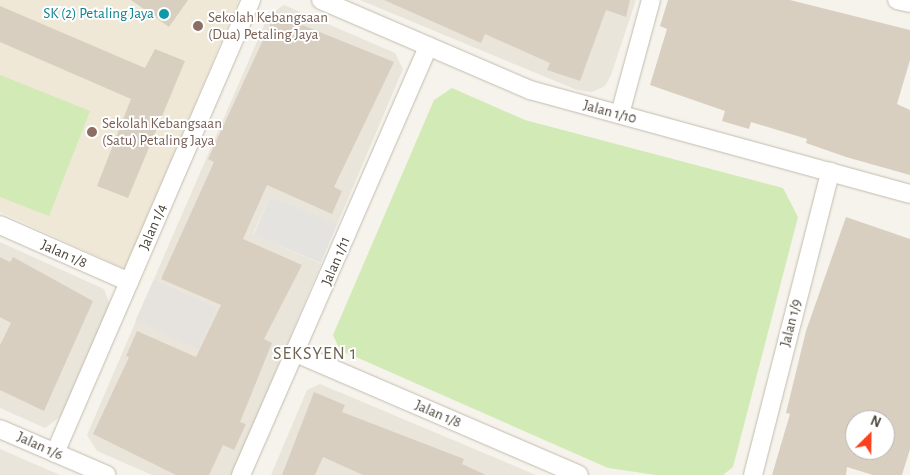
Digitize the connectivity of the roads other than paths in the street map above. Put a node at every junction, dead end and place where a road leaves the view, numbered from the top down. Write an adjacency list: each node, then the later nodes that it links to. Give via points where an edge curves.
1 (250, 0): 11 (street, Jalan 1/4)
2 (321, 0): 6 (street, Jalan 1/10)
3 (651, 0): 7 (street)
4 (897, 0): 5 (street)
5 (910, 4)
6 (428, 46): 7 (street, Jalan 1/10, via 530,90); 12 (street, Jalan 1/11)
7 (620, 114): 8 (street, Jalan 1/10)
8 (830, 172): 9 (street, Jalan 1/10); 18 (street, Jalan 1/9)
9 (910, 194)
10 (0, 225): 11 (street, Jalan 1/8)
11 (129, 282): 14 (street, Jalan 1/4)
12 (296, 354): 16 (street, Jalan 1/11); 17 (street, Jalan 1/8)
13 (0, 429): 14 (street, Jalan 1/6)
14 (55, 453): 15 (street, Jalan 1/6)
15 (107, 475)
16 (241, 475)
17 (579, 475)
18 (753, 475)

